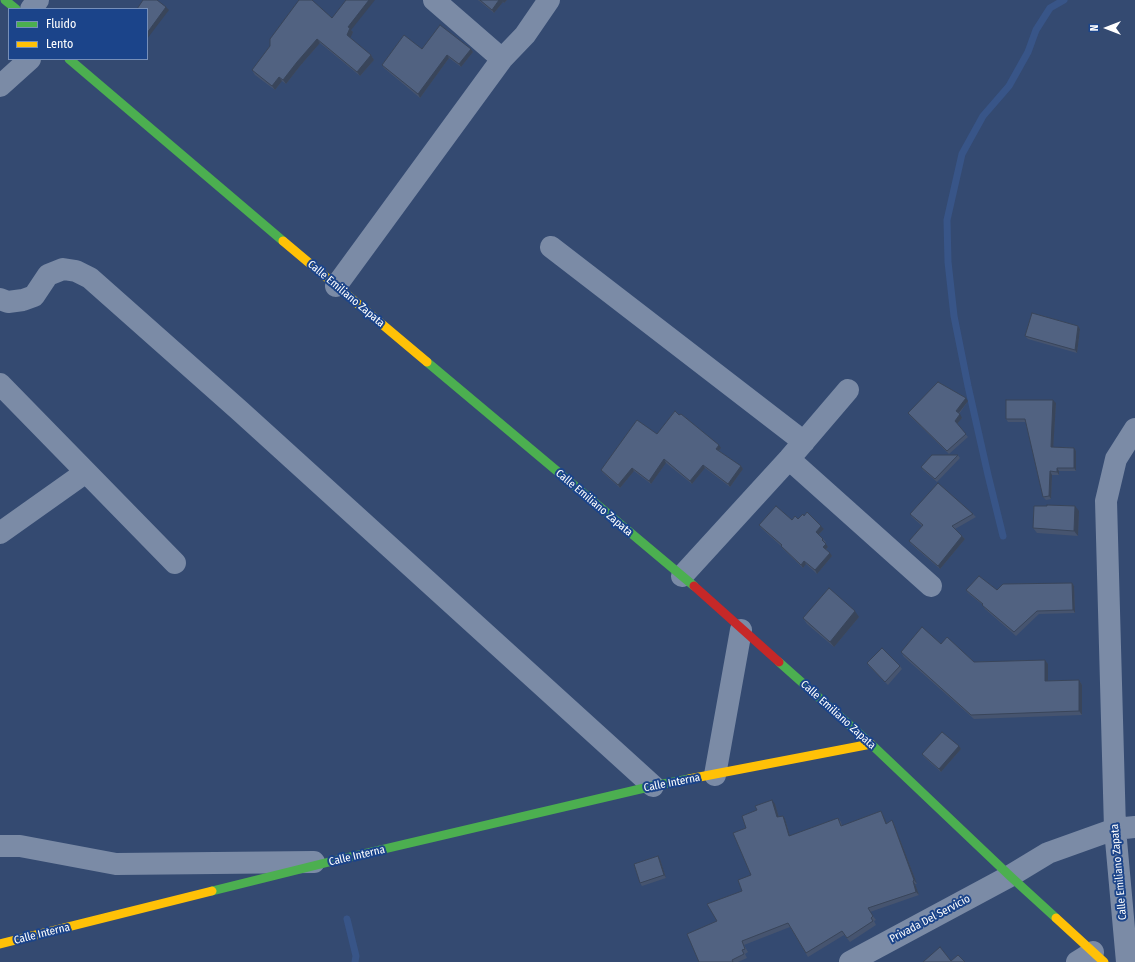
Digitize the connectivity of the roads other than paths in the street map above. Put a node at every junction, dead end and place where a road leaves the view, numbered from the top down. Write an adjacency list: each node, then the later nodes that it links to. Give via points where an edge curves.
1 (6, 0): 5 (main road)
2 (38, 0): 6 (street)
3 (434, 0): 7 (street)
4 (548, 0): 7 (street, via 525,36)
5 (15, 8)
6 (32, 8)
7 (502, 59): 12 (street)
8 (29, 60): 10 (street)
9 (70, 60): 12 (main road, Calle Emiliano Zapata)
10 (0, 86)
11 (551, 248): 17 (street)
12 (336, 286): 22 (main road, Calle Emiliano Zapata)
13 (0, 299): 27 (street, via 8,302 34,296 48,275 63,269 76,271 90,278)
14 (0, 384): 19 (street)
15 (848, 390): 17 (street)
16 (1135, 429): 28 (street, Calle Emiliano Zapata, via 1116,459 1106,501)
17 (804, 442): 18 (street)
18 (790, 458): 22 (street); 23 (street)
19 (86, 472): 20 (street); 21 (street)
20 (0, 533)
21 (175, 563)
22 (682, 576): 24 (main road, Calle Emiliano Zapata)
23 (931, 586)
24 (741, 630): 25 (main road, Calle Emiliano Zapata); 26 (street, Calle Interna)
25 (871, 744): 26 (main road, Calle Interna); 31 (main road, Calle Emiliano Zapata)
26 (715, 775): 27 (main road, Calle Interna)
27 (654, 786): 30 (main road, Calle Interna)
28 (1125, 828): 31 (street, Privada Del Servicio, via 1048,853); 35 (street, Calle Emiliano Zapata)
29 (0, 846): 30 (street, via 20,846 116,864)
30 (333, 861): 32 (main road, Calle Interna)
31 (1010, 876): 33 (main road, Calle Emiliano Zapata); 34 (street, Privada Del Servicio)
32 (0, 944)
33 (1091, 959)
34 (850, 962)
35 (1127, 962)

